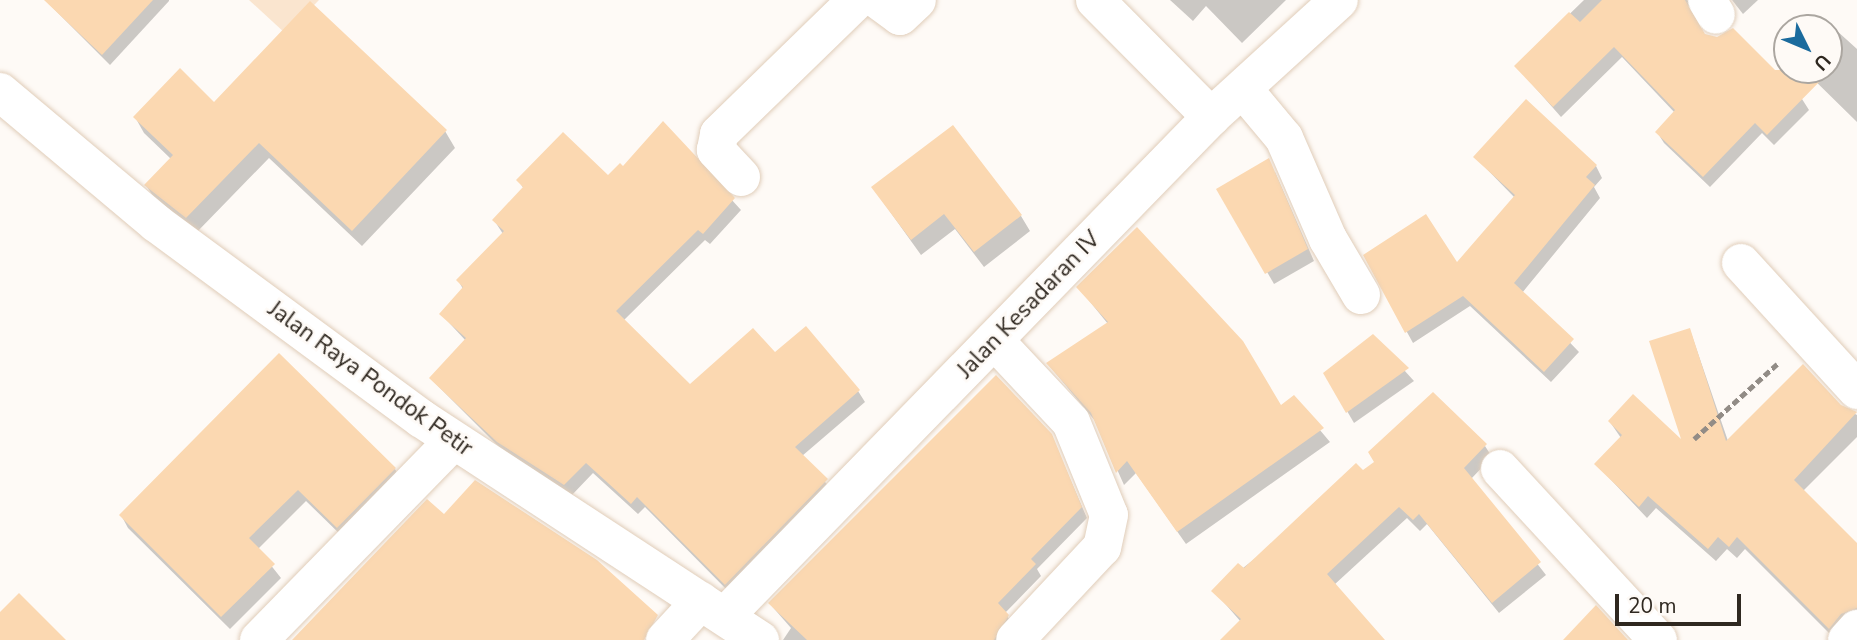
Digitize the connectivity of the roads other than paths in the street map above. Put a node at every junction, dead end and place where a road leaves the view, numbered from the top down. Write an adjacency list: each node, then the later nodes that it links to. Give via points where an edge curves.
1 (857, 0): 9 (street, via 719,134 716,150)
2 (878, 0): 3 (street, via 900,16)
3 (916, 0)
4 (1096, 0): 8 (street)
5 (1339, 0): 6 (street, Jalan Kesadaran IV)
6 (1243, 89): 8 (street, Jalan Kesadaran IV); 11 (street, via 1284,138 1328,239)
7 (0, 92): 14 (street, Jalan Raya Pondok Petir, via 156,223)
8 (1211, 117): 12 (street, Jalan Kesadaran IV)
9 (741, 177)
10 (1741, 263): 13 (street)
11 (1362, 295)
12 (993, 340): 16 (street, Jalan Kesadaran IV); 21 (street, via 1071,422 1109,515 1102,547)
13 (1857, 390)
14 (453, 441): 16 (street, Jalan Raya Pondok Petir); 18 (street)
15 (1500, 469): 22 (street)
16 (713, 609): 19 (street, Jalan Kesadaran IV); 20 (street, Jalan Raya Pondok Petir)
17 (1857, 629): 23 (street)
18 (259, 640)
19 (665, 640)
20 (760, 640)
21 (1015, 640)
22 (1658, 640)
23 (1847, 640)

